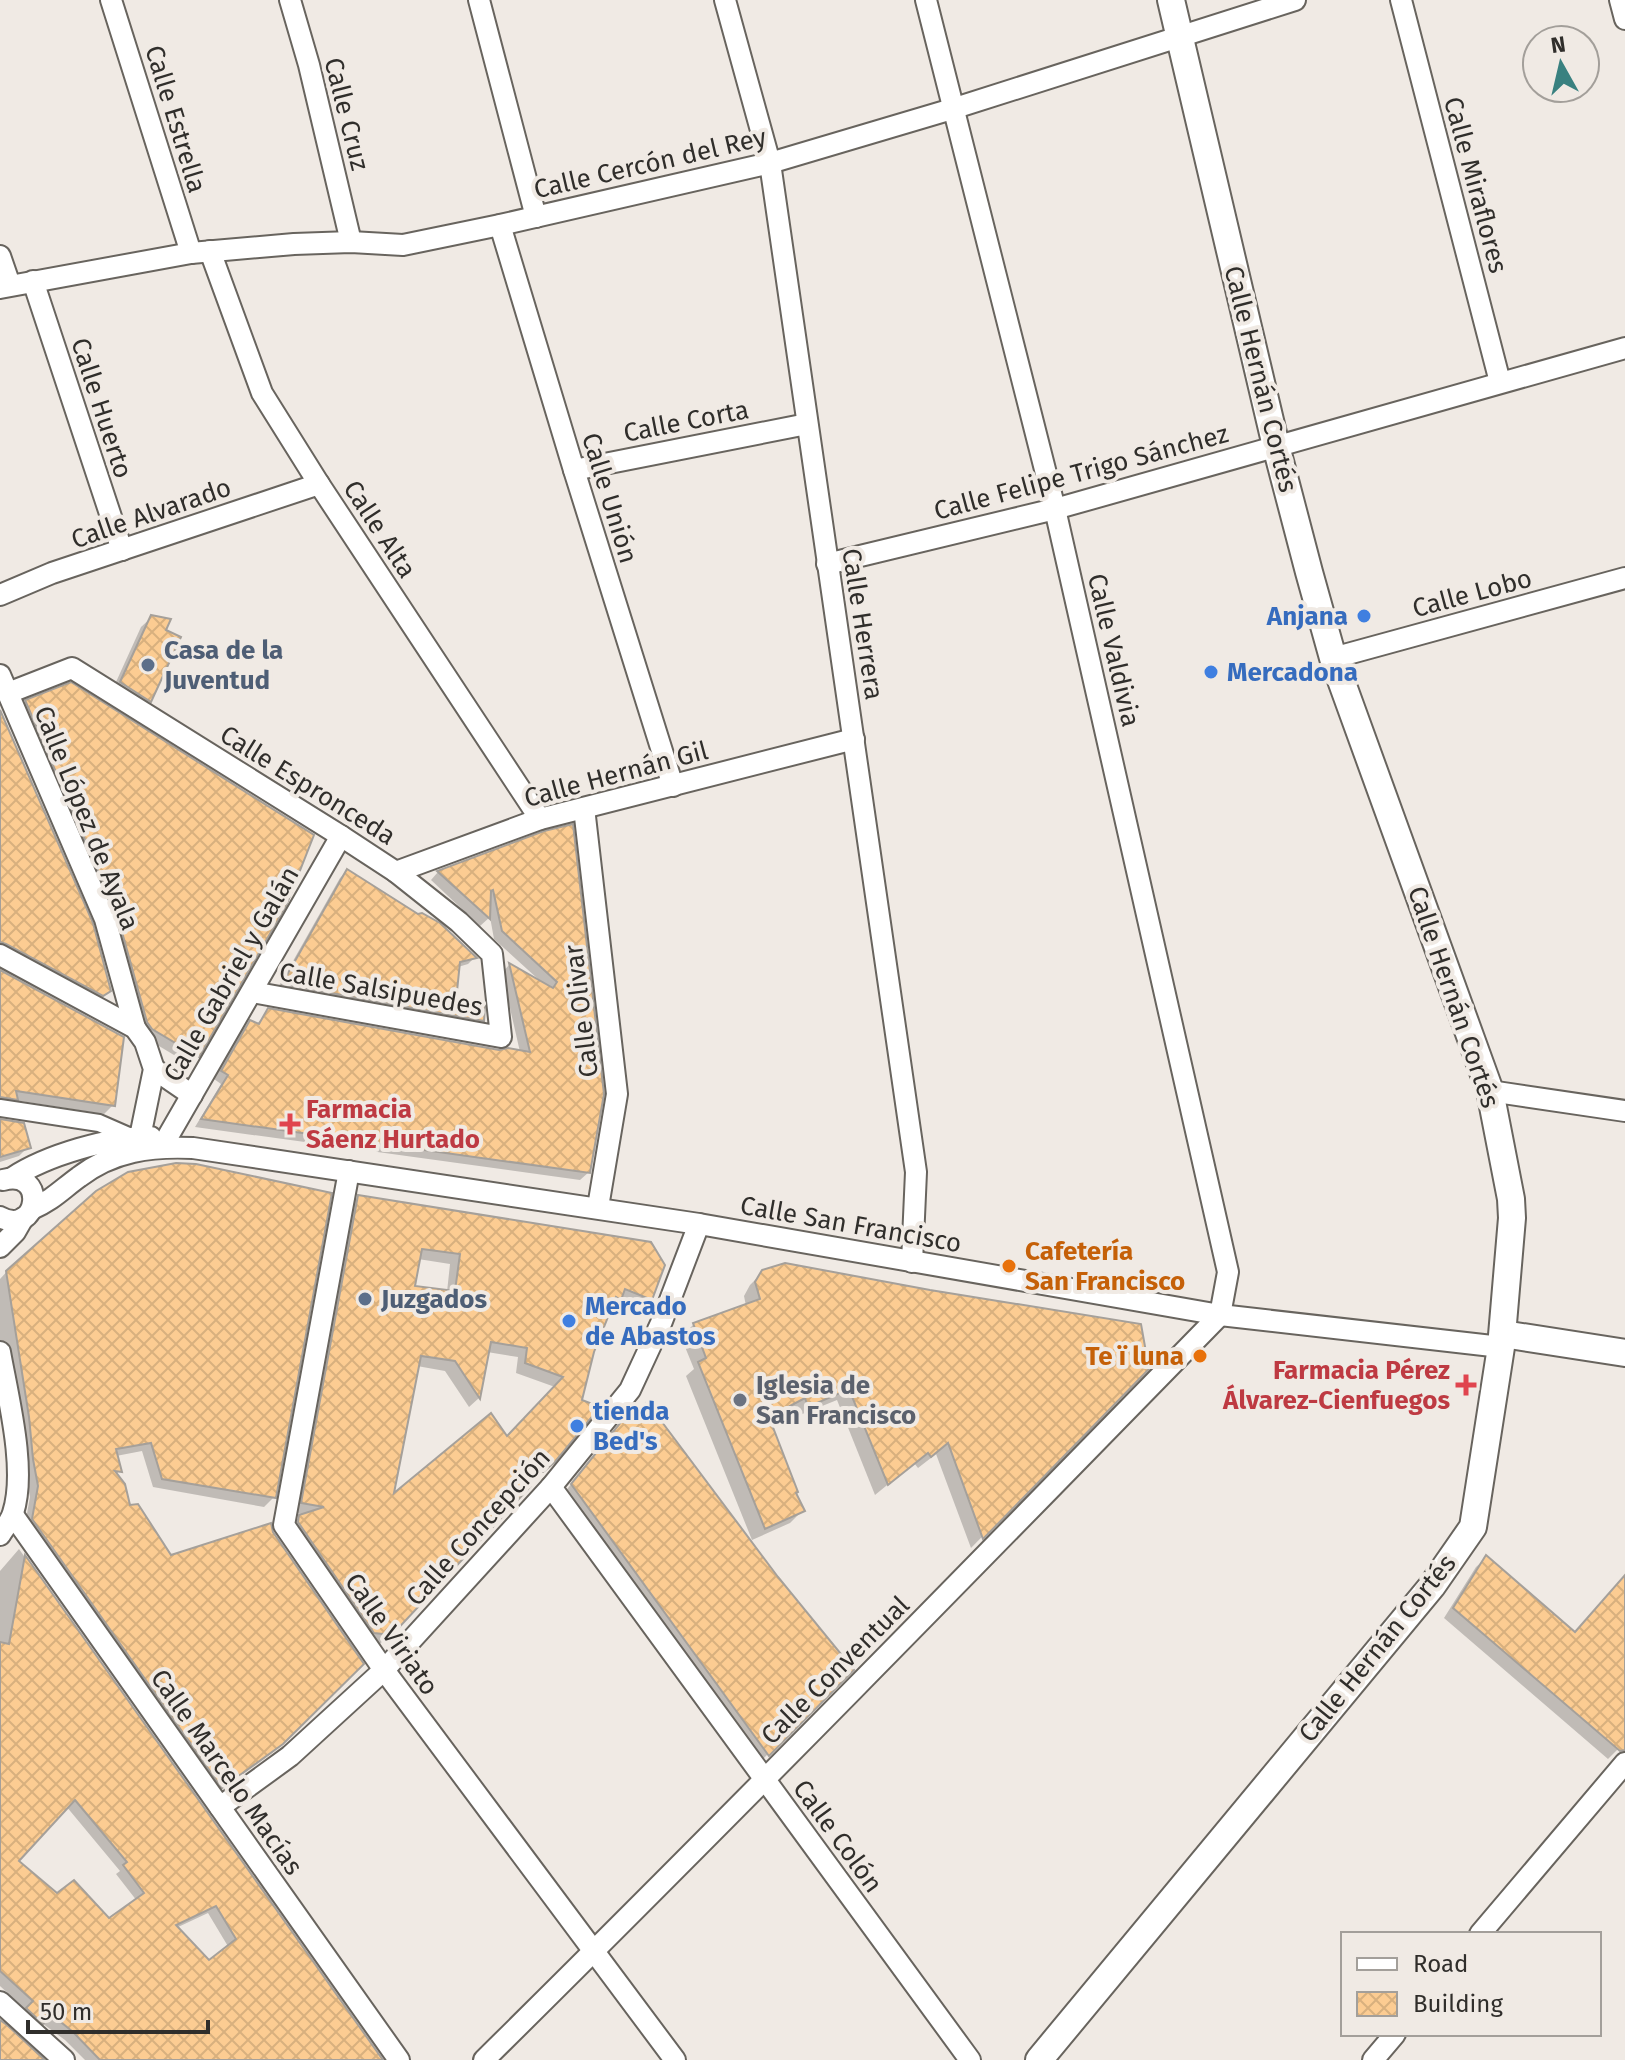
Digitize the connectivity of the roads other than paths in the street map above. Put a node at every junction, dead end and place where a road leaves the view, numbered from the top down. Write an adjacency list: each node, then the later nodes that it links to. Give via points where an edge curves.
1 (111, 0): 17 (street, Calle Estrella)
2 (290, 0): 16 (street, Calle Cruz)
3 (479, 0): 14 (street)
4 (725, 0): 13 (street, Calle Herrera)
5 (926, 0): 12 (street, Calle Valdivia)
6 (1171, 0): 11 (street, Calle Hernán Cortés)
7 (1295, 0): 11 (street, Calle Cercón del Rey)
8 (1401, 0): 22 (street, Calle Miraflores)
9 (1620, 0): 10 (street)
10 (1625, 19)
11 (1179, 36): 12 (street, Calle Cercón del Rey); 24 (street, Calle Hernán Cortés)
12 (952, 109): 13 (street, Calle Cercón del Rey); 27 (street, Calle Valdivia)
13 (770, 163): 14 (street, Calle Cercón del Rey); 23 (street, Calle Herrera)
14 (536, 217): 15 (street, Calle Cercón del Rey)
15 (500, 225): 16 (street, Calle Cercón del Rey, via 403,245); 25 (street, Calle Unión)
16 (351, 242): 17 (street, Calle Cercón del Rey)
17 (201, 252): 19 (street, Calle Cercón del Rey); 26 (street, Calle Alta, via 262,393)
18 (0, 256): 20 (street)
19 (33, 281): 20 (street, Calle Cercón del Rey); 28 (street, Calle Huerto)
20 (5, 287)
21 (1625, 348): 22 (street, Calle Felipe Trigo Sánchez)
22 (1500, 382): 24 (street, Calle Felipe Trigo Sánchez)
23 (807, 424): 25 (street, Calle Corta); 29 (street, Calle Herrera)
24 (1276, 446): 27 (street, Calle Felipe Trigo Sánchez); 32 (street, Calle Hernán Cortés)
25 (574, 470): 35 (street, Calle Unión)
26 (319, 484): 28 (street, Calle Alvarado); 37 (street, Calle Alta)
27 (1055, 509): 29 (street, Calle Felipe Trigo Sánchez); 60 (street, Calle Valdivia, via 1228,1272)
28 (122, 550): 31 (street, Calle Alvarado)
29 (827, 564): 34 (street, Calle Herrera)
30 (1625, 578): 32 (street, Calle Lobo)
31 (0, 595)
32 (1333, 658): 45 (street, Calle Hernán Cortés)
33 (4, 684): 38 (street, Calle Espronceda, via 72,668); 42 (street, Calle López de Ayala, via 105,919)
34 (854, 739): 35 (street, Calle Hernán Gil); 59 (street, Calle Herrera, via 916,1172)
35 (673, 786): 36 (street, Calle Hernán Gil)
36 (584, 808): 37 (street, Calle Hernán Gil); 54 (street, Calle Olivar, via 617,1094)
37 (540, 819): 39 (street, Calle Hernán Gil)
38 (341, 836): 39 (street, Calle Espronceda); 41 (street, Calle Gabriel y Galán)
39 (396, 872): 43 (street, Calle Espronceda, via 492,954)
40 (0, 955): 42 (street)
41 (252, 992): 43 (street, Calle Salsipuedes); 46 (street, Calle Gabriel y Galán)
42 (135, 1028): 44 (street, Calle López de Ayala)
43 (501, 1037)
44 (154, 1069): 46 (street); 49 (street)
45 (1490, 1091): 48 (street); 61 (street, Calle Hernán Cortés, via 1512,1218)
46 (192, 1095): 50 (street, Calle Gabriel y Galán)
47 (0, 1108): 49 (street, via 99,1123)
48 (1625, 1111)
49 (136, 1137): 50 (street); 53 (street, via 107,1140)
50 (167, 1138): 51 (street)
51 (193, 1148): 52 (street, Calle San Francisco); 55 (street, via 121,1154 95,1165)
52 (349, 1171): 54 (street, Calle San Francisco); 67 (street, Calle Viriato, via 284,1525)
53 (6, 1180): 55 (street, via 19,1179 31,1188 34,1203)
54 (598, 1207): 57 (street, Calle San Francisco)
55 (28, 1214): 56 (street, via 10,1221); 58 (street)
56 (0, 1217)
57 (699, 1224): 59 (street, Calle San Francisco); 64 (street, Calle Concepción, via 630,1390)
58 (0, 1247)
59 (912, 1262): 60 (street, Calle San Francisco)
60 (1220, 1315): 61 (street, Calle San Francisco); 69 (street, Calle Conventual)
61 (1502, 1340): 63 (street); 80 (street, Calle Hernán Cortés, via 1473,1527 1432,1586)
62 (0, 1352): 65 (street, via 18,1478)
63 (1625, 1353)
64 (551, 1487): 67 (street, Calle Concepción); 69 (street, Calle Colón)
65 (13, 1515): 66 (street); 70 (street, Calle Marcelo Macías)
66 (0, 1535)
67 (384, 1670): 70 (street, Calle Concepción, via 290,1756); 72 (street, Calle Viriato)
68 (1625, 1763): 71 (street)
69 (764, 1778): 72 (street, Calle Conventual); 79 (street, Calle Colón)
70 (220, 1807): 76 (street, Calle Marcelo Macías)
71 (1482, 1932)
72 (593, 1952): 77 (street, Calle Conventual); 78 (street, Calle Viriato)
73 (0, 2002): 75 (street)
74 (1393, 2036): 81 (street)
75 (64, 2060)
76 (399, 2060)
77 (484, 2060)
78 (675, 2060)
79 (970, 2060)
80 (1039, 2060)
81 (1373, 2060)

